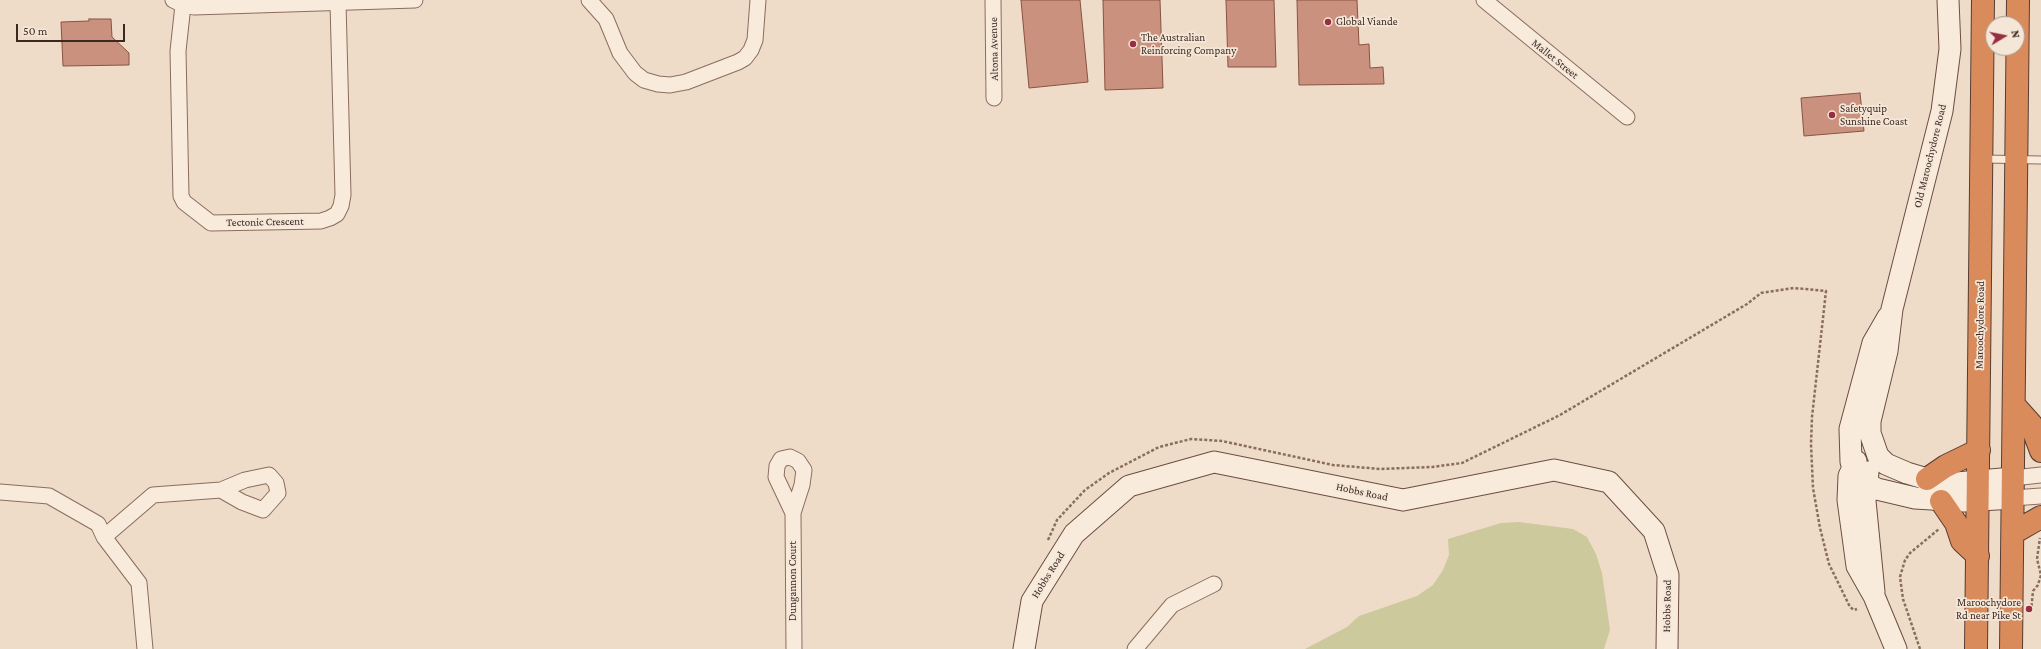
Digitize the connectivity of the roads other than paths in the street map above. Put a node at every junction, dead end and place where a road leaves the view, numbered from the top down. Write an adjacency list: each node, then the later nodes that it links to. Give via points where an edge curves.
1 (415, 0): 10 (street)
2 (589, 0): 3 (street, via 606,19 620,53 635,74 644,80 670,85 686,82 745,58 754,40)
3 (758, 0)
4 (993, 0): 11 (street, Altona Avenue)
5 (1484, 0): 12 (street, Mallet Street)
6 (1948, 0): 16 (street, Old Maroochydore Road, via 1950,49 1942,111)
7 (1984, 0): 13 (highway, Maroochydore Road)
8 (2018, 0): 14 (highway)
9 (178, 2): 10 (street, via 205,7); 10 (street, Tectonic Crescent, via 181,196 184,202 211,223 321,221 330,218 339,210 343,195)
10 (338, 3)
11 (994, 98)
12 (1627, 117)
13 (1982, 159): 14 (lane); 18 (highway, Maroochydore Road)
14 (2017, 159): 15 (lane); 17 (highway)
15 (2041, 160)
16 (1892, 309): 19 (street, Old Maroochydore Road, via 1887,352 1869,427); 21 (street, Old Maroochydore Road, via 1873,342 1855,406 1849,441)
17 (2014, 405): 20 (highway, via 2031,424); 25 (highway)
18 (1979, 450): 23 (highway, via 1946,466); 27 (highway, Maroochydore Road)
19 (1876, 451): 21 (street, via 1858,457); 23 (street, via 1893,467); 24 (street, Old Maroochydore Road)
20 (2041, 451)
21 (1852, 466): 24 (street, via 1858,477); 37 (street, Old Maroochydore Road, via 1848,500 1853,547 1857,566)
22 (2041, 475): 25 (street)
23 (1927, 479): 27 (street)
24 (1866, 483): 30 (street, via 1894,494); 37 (street, Old Maroochydore Road, via 1865,501)
25 (2013, 488): 27 (street); 29 (street); 33 (highway)
26 (221, 490): 34 (street, via 153,494)
27 (1978, 491): 30 (street); 35 (highway, Maroochydore Road)
28 (0, 492): 34 (street, via 49,496 98,524)
29 (2041, 496)
30 (1941, 501): 35 (highway, via 1956,523 1962,541)
31 (793, 513): 39 (street, Dungannon Court)
32 (2040, 525): 33 (highway)
33 (2013, 533): 45 (highway)
34 (104, 537): 38 (street, via 139,583)
35 (1978, 556): 44 (highway, Maroochydore Road)
36 (1214, 584): 41 (street, via 1172,605)
37 (1874, 596): 43 (street, Old Maroochydore Road)
38 (145, 649)
39 (794, 649)
40 (1024, 649): 42 (street, Hobbs Road, via 1032,601 1074,534 1129,486 1214,462 1403,500 1554,470 1609,482 1654,531 1668,575)
41 (1135, 649)
42 (1667, 649)
43 (1896, 649)
44 (1976, 649)
45 (2011, 649)

